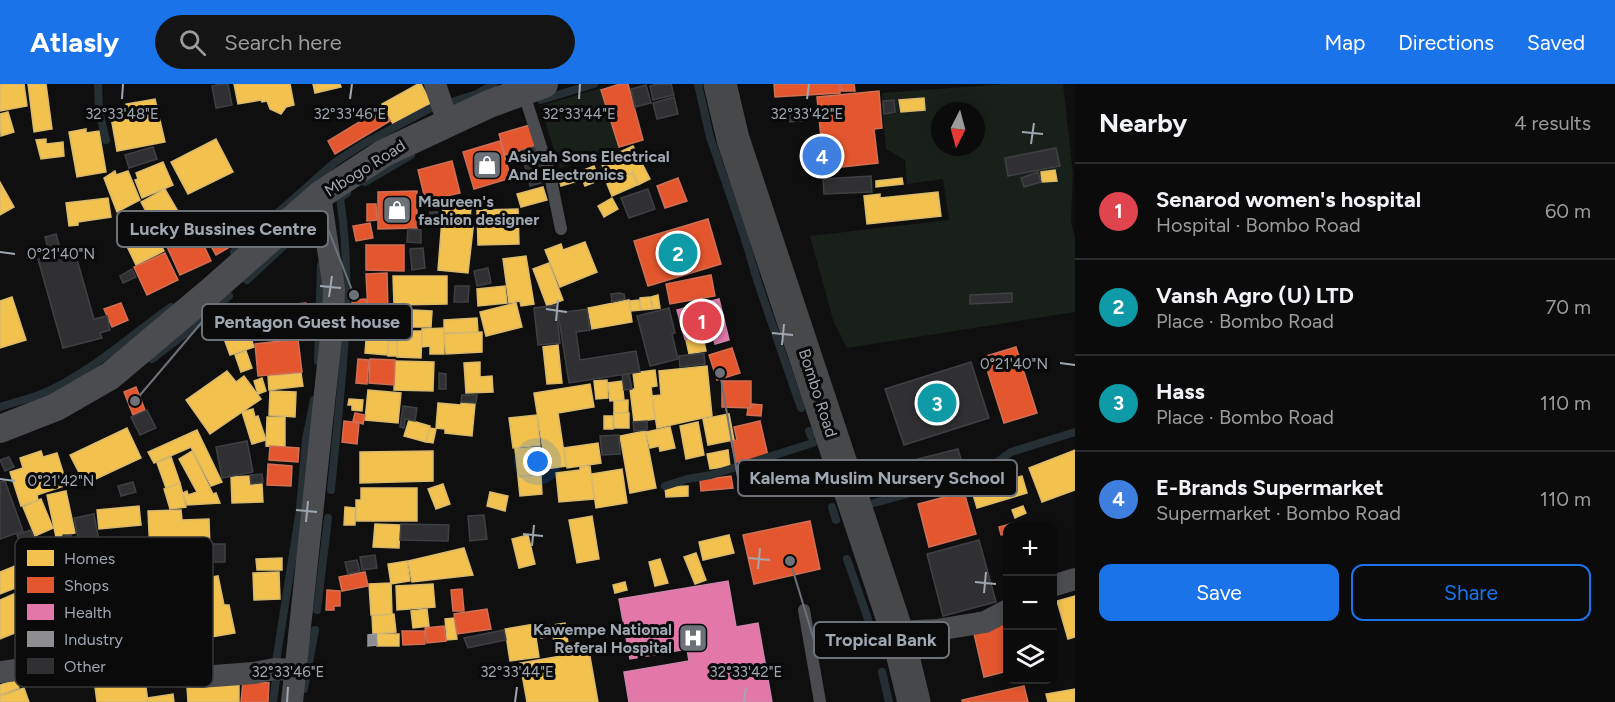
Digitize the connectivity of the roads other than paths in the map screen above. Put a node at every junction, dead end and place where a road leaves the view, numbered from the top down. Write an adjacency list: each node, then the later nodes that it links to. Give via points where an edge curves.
1 (435, 84): 4 (street)
2 (720, 84): 12 (main road, Bombo Road, via 733,139)
3 (534, 88): 4 (street, Mbogo Road); 6 (lane)
4 (448, 123): 5 (street, Mbogo Road, via 384,153)
5 (320, 195): 7 (street, Mbogo Road, via 110,376 56,406); 14 (street, via 334,290 333,318)
6 (561, 229)
7 (0, 429)
8 (1075, 579): 9 (street)
9 (1057, 585)
10 (804, 610): 18 (lane)
11 (1003, 613): 12 (street, via 985,622)
12 (897, 632): 19 (main road, Bombo Road)
13 (15, 670): 15 (street)
14 (296, 670): 16 (street); 17 (street)
15 (0, 672)
16 (213, 676)
17 (292, 702)
18 (820, 702)
19 (914, 702)

